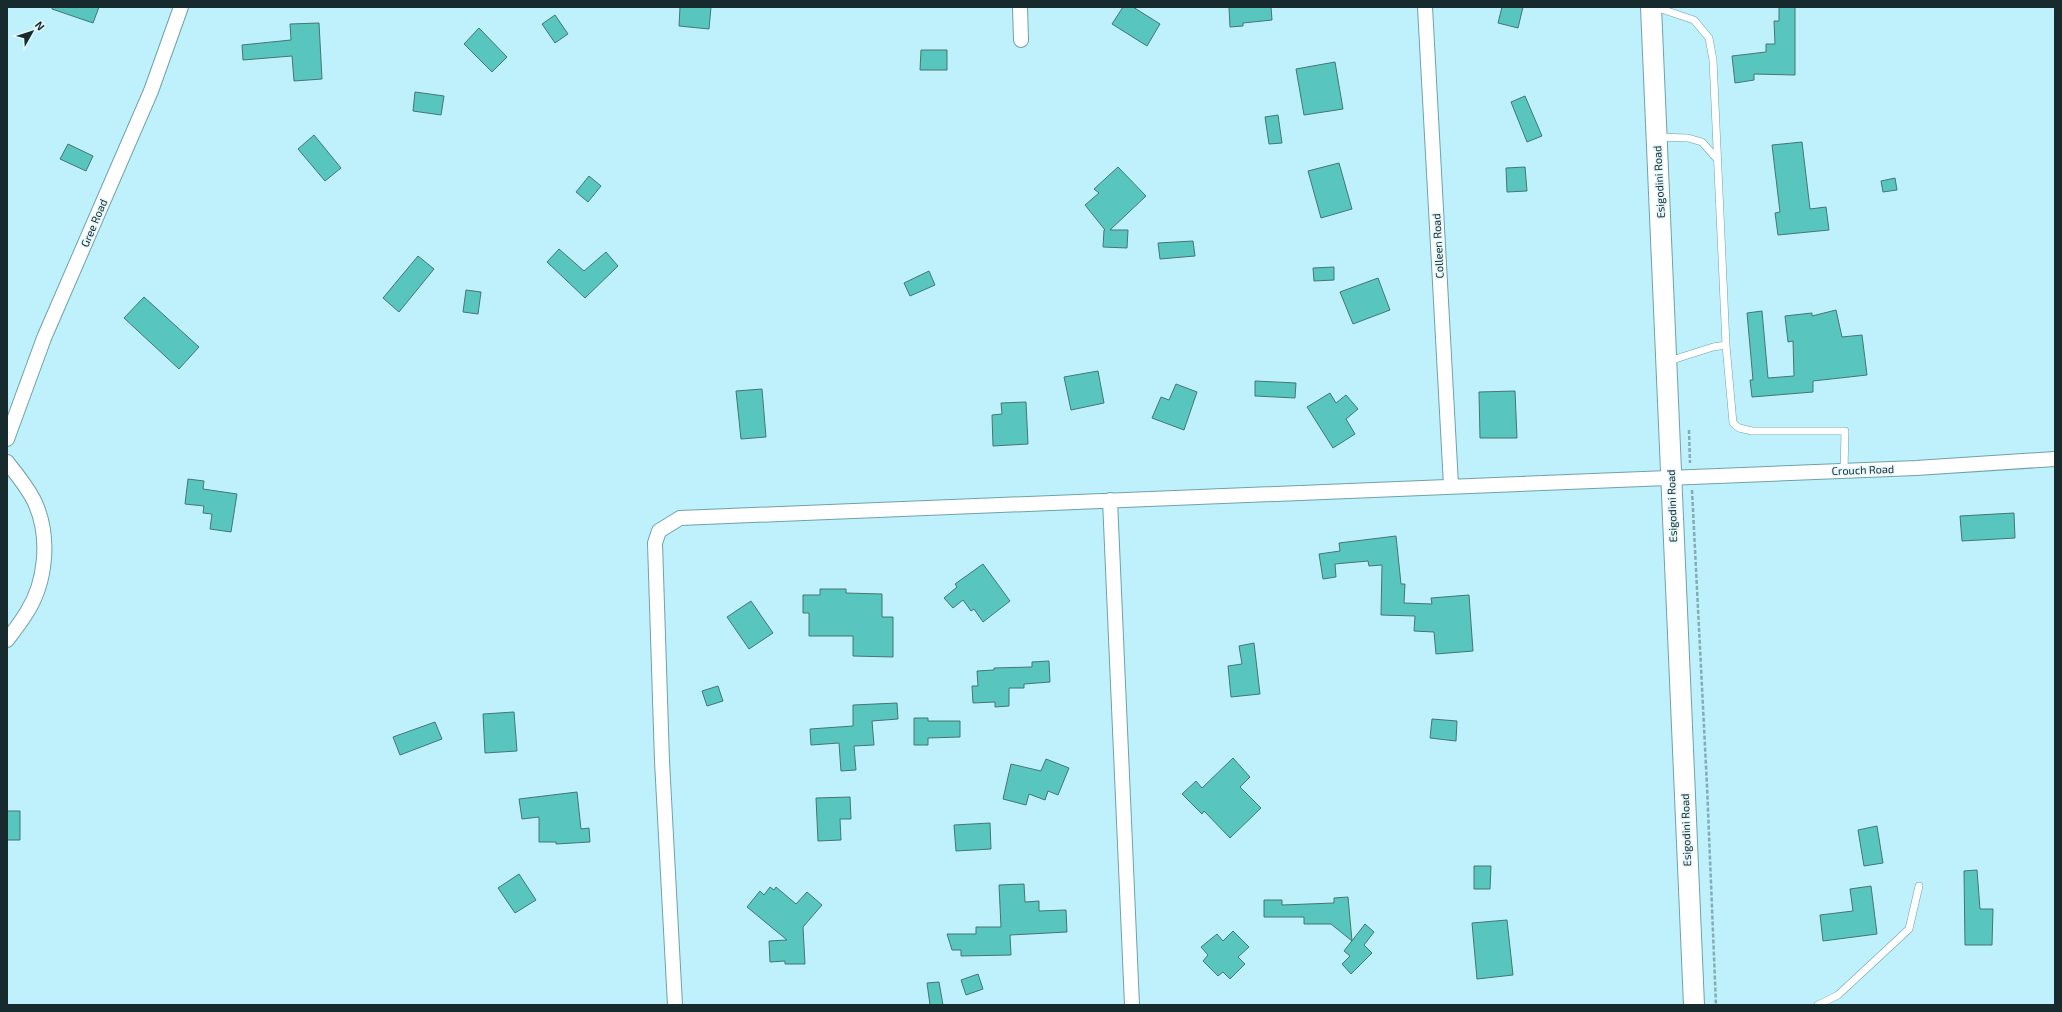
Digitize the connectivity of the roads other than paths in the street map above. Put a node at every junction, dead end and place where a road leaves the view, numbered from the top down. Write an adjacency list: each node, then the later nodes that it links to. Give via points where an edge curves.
1 (181, 7): 11 (street, Gree Road, via 151,91 44,338)
2 (1020, 7): 6 (street)
3 (1425, 7): 16 (street, Colleen Road)
4 (1650, 7): 7 (main road, Esigodini Road)
5 (1655, 7): 8 (lane, via 1694,20 1709,38 1713,60)
6 (1021, 40)
7 (1657, 137): 8 (lane, via 1688,138 1702,142); 10 (main road, Esigodini Road)
8 (1717, 159): 9 (lane)
9 (1726, 345): 10 (lane); 14 (lane, via 1733,423 1739,428 1752,431 1845,431)
10 (1667, 361): 15 (main road, Esigodini Road)
11 (7, 439)
12 (2055, 459): 14 (street, Crouch Road)
13 (7, 462): 18 (street, via 36,505 46,542 40,582 28,611)
14 (1844, 470): 15 (street, Crouch Road)
15 (1671, 477): 16 (street, Crouch Road); 22 (main road, Esigodini Road)
16 (1451, 485): 17 (street, Crouch Road)
17 (1110, 500): 20 (street, Crouch Road, via 680,518 659,531 655,543 657,630); 21 (street)
18 (7, 640)
19 (1919, 886): 23 (lane, via 1909,928 1838,995)
20 (675, 1005)
21 (1132, 1005)
22 (1694, 1005)
23 (1818, 1005)

